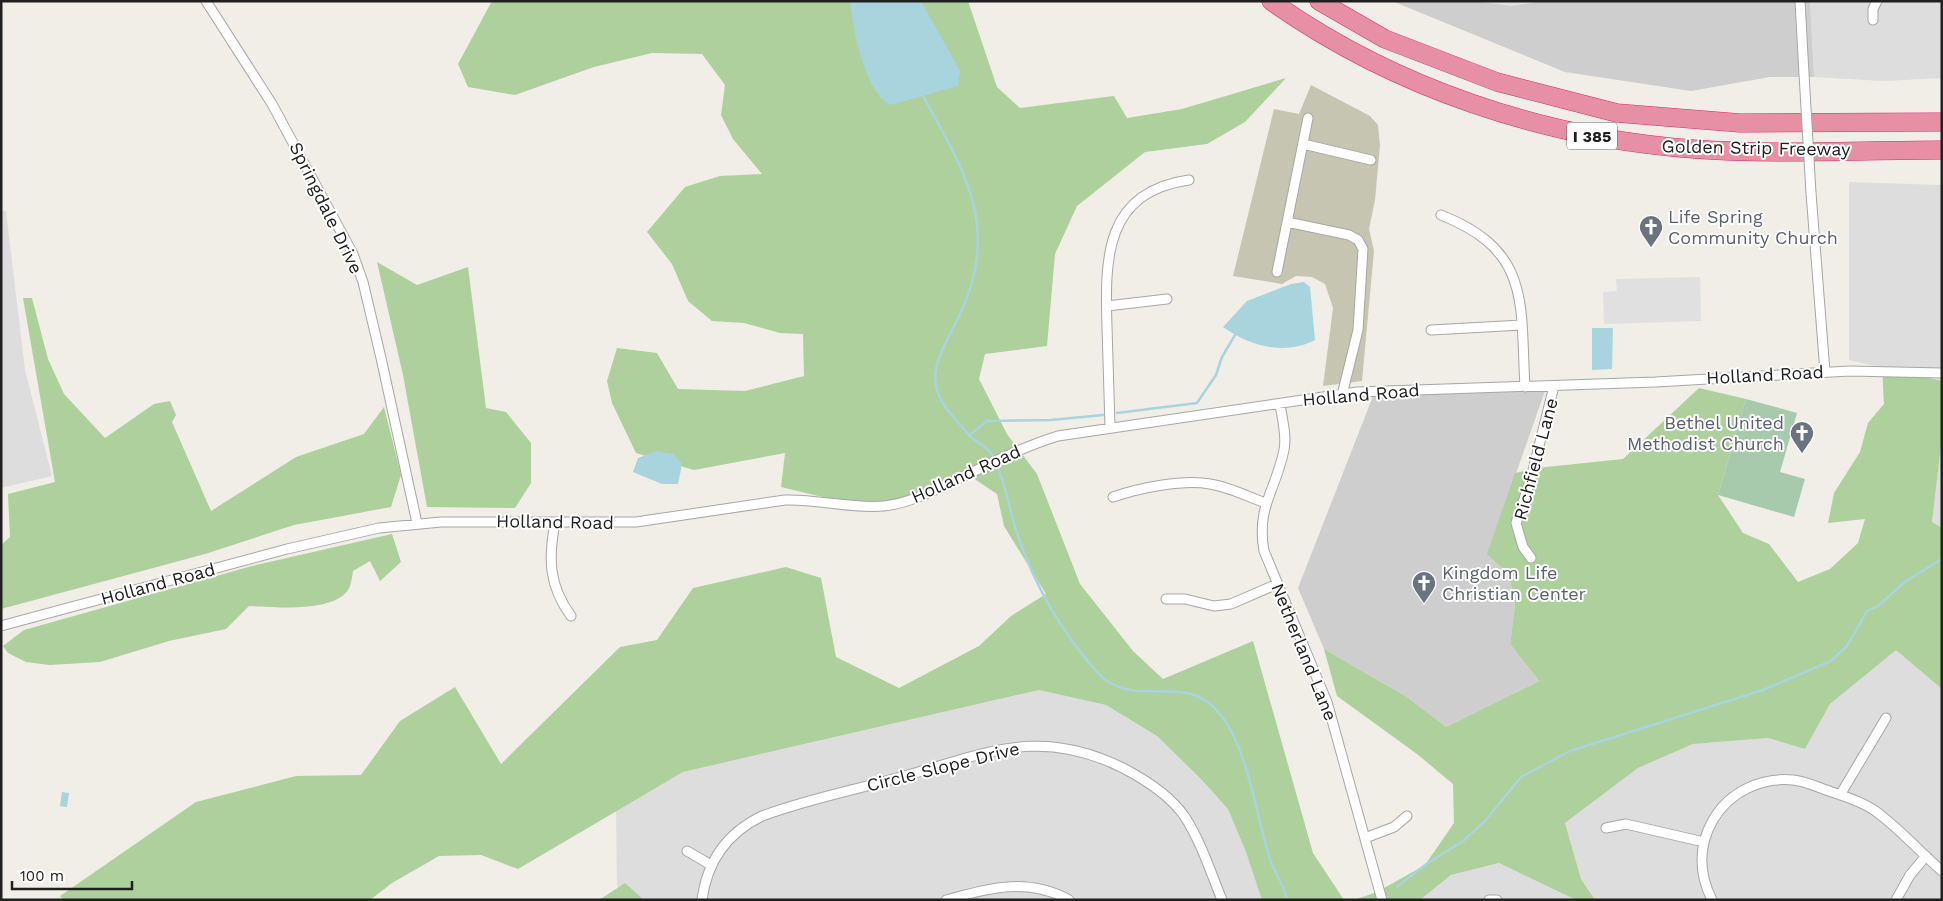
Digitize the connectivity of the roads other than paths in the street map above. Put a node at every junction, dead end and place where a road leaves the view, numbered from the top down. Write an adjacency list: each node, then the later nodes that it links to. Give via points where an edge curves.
1 (206, 1): 29 (street, Springdale Drive, via 272,104 352,254 363,282)
2 (1271, 1): 10 (highway, Golden Strip Freeway / I 385, via 1344,47 1414,81 1491,110 1572,132 1694,149)
3 (1318, 1): 8 (highway, Golden Strip Freeway / I 385, via 1385,39 1474,74 1618,113 1740,123)
4 (1800, 1): 20 (street, bridge)
5 (1877, 1): 6 (street)
6 (1873, 20)
7 (1308, 118): 9 (street)
8 (1942, 122)
9 (1302, 144): 11 (street); 14 (street)
10 (1942, 150)
11 (1371, 160)
12 (1189, 180): 17 (street, via 1172,182 1150,192 1122,219 1108,255)
13 (1441, 215): 18 (street, via 1478,233 1502,255 1517,286)
14 (1287, 222): 15 (street); 24 (street, via 1349,235 1358,240 1363,249 1358,330)
15 (1277, 272)
16 (1167, 299): 17 (street)
17 (1107, 306): 26 (street)
18 (1522, 325): 19 (street); 23 (street)
19 (1431, 330)
20 (1825, 372): 21 (street, Holland Road); 22 (street, Holland Road)
21 (1942, 373)
22 (1554, 386): 23 (street, Holland Road); 31 (street, Richfield Lane, via 1531,478 1516,522 1523,547)
23 (1526, 387): 24 (street, Holland Road)
24 (1342, 394): 25 (street, Holland Road)
25 (1280, 404): 26 (street, Holland Road); 28 (street, Netherland Lane, via 1284,450)
26 (1110, 427): 30 (street, Holland Road, via 1074,432 1036,443 926,494 886,506 785,500 636,522)
27 (1113, 497): 28 (street, via 1197,482)
28 (1265, 503): 32 (street, Netherland Lane, via 1261,534 1264,551)
29 (417, 523): 30 (street, Holland Road); 35 (street, Holland Road, via 336,537)
30 (555, 523): 34 (street, via 550,558 552,578 558,596)
31 (1531, 558)
32 (1278, 584): 33 (street, via 1231,604 1214,606 1185,599); 40 (street, Netherland Lane, via 1327,702)
33 (1166, 599)
34 (571, 616)
35 (1, 626)
36 (1886, 718): 37 (street)
37 (1840, 794): 41 (street, via 1794,780 1755,784 1736,794 1721,809); 43 (street, via 1876,811)
38 (1407, 816): 40 (street, via 1394,827)
39 (1606, 828): 41 (street, via 1626,824)
40 (1365, 838): 50 (street, Netherland Lane)
41 (1704, 842): 53 (street, via 1703,874)
42 (686, 851): 44 (street)
43 (1926, 856): 45 (street); 54 (street, via 1907,878)
44 (711, 865): 46 (street, Circle Slope Drive); 49 (street, Circle Slope Drive, via 733,835 749,822 772,812 990,752 1054,745 1106,760 1144,780 1168,798 1191,828)
45 (1942, 871)
46 (702, 900)
47 (946, 900): 48 (street, via 992,888 1020,885 1051,890)
48 (1069, 900)
49 (1222, 900)
50 (1382, 900)
51 (1489, 900): 52 (street)
52 (1497, 900)
53 (1712, 900)
54 (1896, 900)

